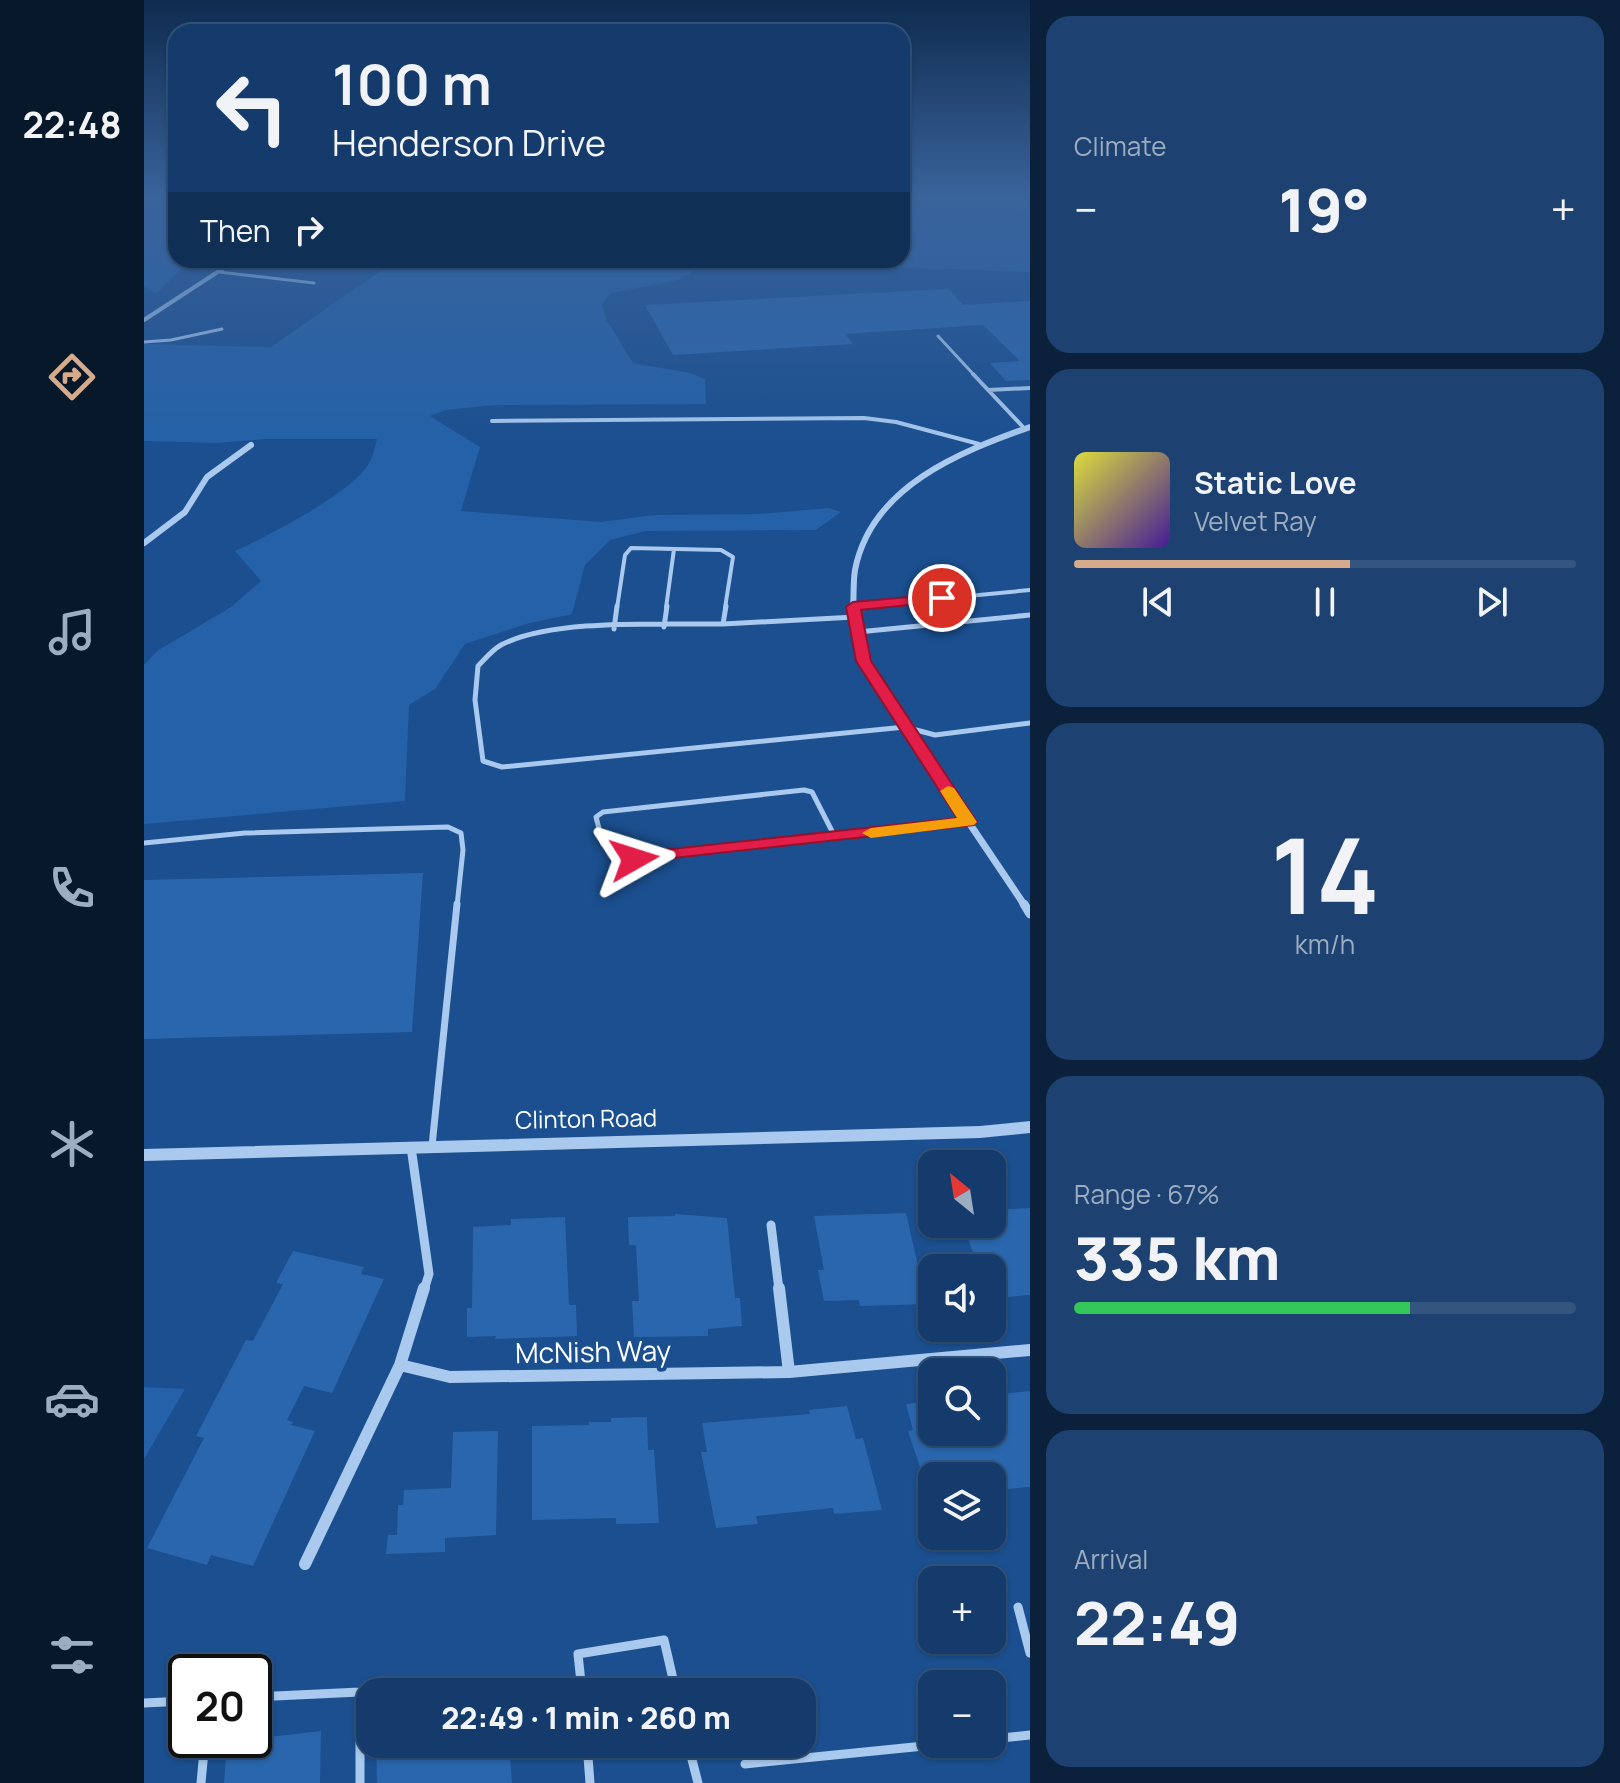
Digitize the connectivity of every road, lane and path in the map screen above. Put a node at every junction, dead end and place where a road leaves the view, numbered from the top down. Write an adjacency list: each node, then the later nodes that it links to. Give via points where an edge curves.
1 (211, 277): 4 (street)
2 (264, 277): 3 (lane)
3 (314, 283)
4 (144, 320)
5 (222, 329): 7 (lane)
6 (938, 336): 9 (lane)
7 (144, 342)
8 (1030, 388): 9 (lane)
9 (988, 390): 11 (lane)
10 (492, 421): 12 (lane, via 864,418)
11 (1027, 428): 12 (street)
12 (979, 444): 17 (street, via 910,482 872,523 853,571)
13 (251, 445): 14 (street, via 207,477 185,512)
14 (144, 543)
15 (674, 549): 20 (lane, via 721,550 733,557); 21 (lane); 22 (lane, via 631,548 625,555)
16 (1030, 590): 17 (lane)
17 (853, 607): 19 (street)
18 (1030, 615): 23 (lane)
19 (855, 617): 20 (lane); 23 (street)
20 (723, 624): 21 (lane)
21 (664, 627): 22 (lane)
22 (614, 629): 25 (lane, via 523,636 500,646 478,666 475,700 483,761 502,767)
23 (858, 632): 25 (street, via 864,661)
24 (1030, 723): 25 (lane, via 935,735)
25 (905, 727): 26 (street)
26 (968, 822): 27 (lane); 29 (street)
27 (835, 837): 27 (lane, via 634,859 603,844 596,817 603,812 804,790 812,792)
28 (144, 843): 31 (lane, via 276,832 448,827 461,833)
29 (1030, 914)
30 (1030, 1127): 31 (street, Clinton Road)
31 (432, 1146): 32 (street, Clinton Road)
32 (411, 1147): 33 (street, Clinton Road); 36 (street, via 429,1274)
33 (144, 1155)
34 (771, 1225): 37 (street)
35 (1030, 1350): 37 (street, McNish Way)
36 (400, 1365): 37 (street, McNish Way, via 450,1377); 38 (street)
37 (789, 1372)
38 (305, 1564)
39 (1018, 1607): 40 (lane)
40 (1030, 1653)
41 (581, 1678): 42 (lane, via 578,1654 664,1640)
42 (673, 1678)
43 (356, 1692): 44 (lane)
44 (272, 1696)
45 (168, 1702): 46 (lane)
46 (144, 1703)
47 (1030, 1735): 48 (lane)
48 (1006, 1738)
49 (918, 1747): 54 (lane)
50 (203, 1758): 55 (lane)
51 (360, 1758): 56 (lane)
52 (588, 1758): 57 (lane)
53 (692, 1758): 58 (lane)
54 (745, 1764)
55 (201, 1783)
56 (360, 1783)
57 (590, 1783)
58 (698, 1783)

